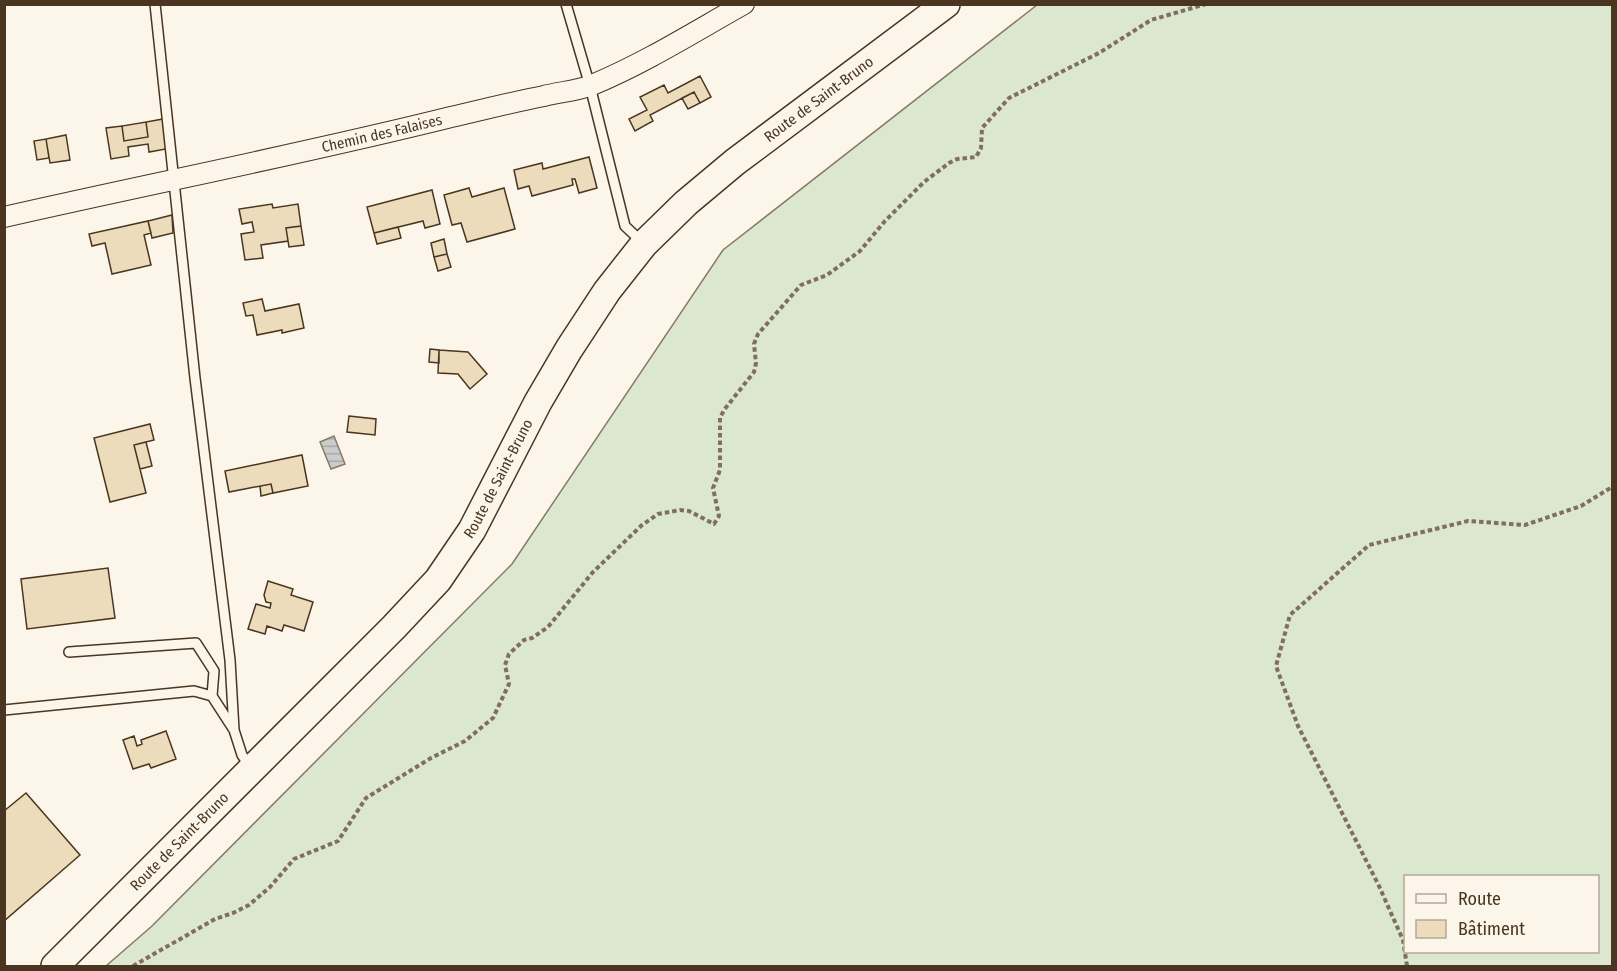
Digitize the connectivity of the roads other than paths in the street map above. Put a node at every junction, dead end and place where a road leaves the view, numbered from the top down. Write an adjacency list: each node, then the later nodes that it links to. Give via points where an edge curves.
1 (155, 4): 6 (lane)
2 (566, 4): 5 (lane)
3 (744, 4): 5 (street, Chemin des Falaises)
4 (946, 4): 8 (street, Route de Saint-Bruno, via 735,162)
5 (590, 86): 6 (street, Chemin des Falaises); 8 (lane, via 625,226)
6 (174, 181): 7 (street, Chemin des Falaises); 12 (lane, via 230,660)
7 (4, 217)
8 (644, 244): 13 (street, Route de Saint-Bruno, via 569,349 472,530 438,580)
9 (69, 652): 10 (lane, via 196,643 214,671)
10 (212, 696): 11 (lane, via 194,692); 12 (lane)
11 (4, 710)
12 (234, 730): 13 (lane, via 242,755)
13 (253, 770): 14 (street, Route de Saint-Bruno)
14 (55, 966)

